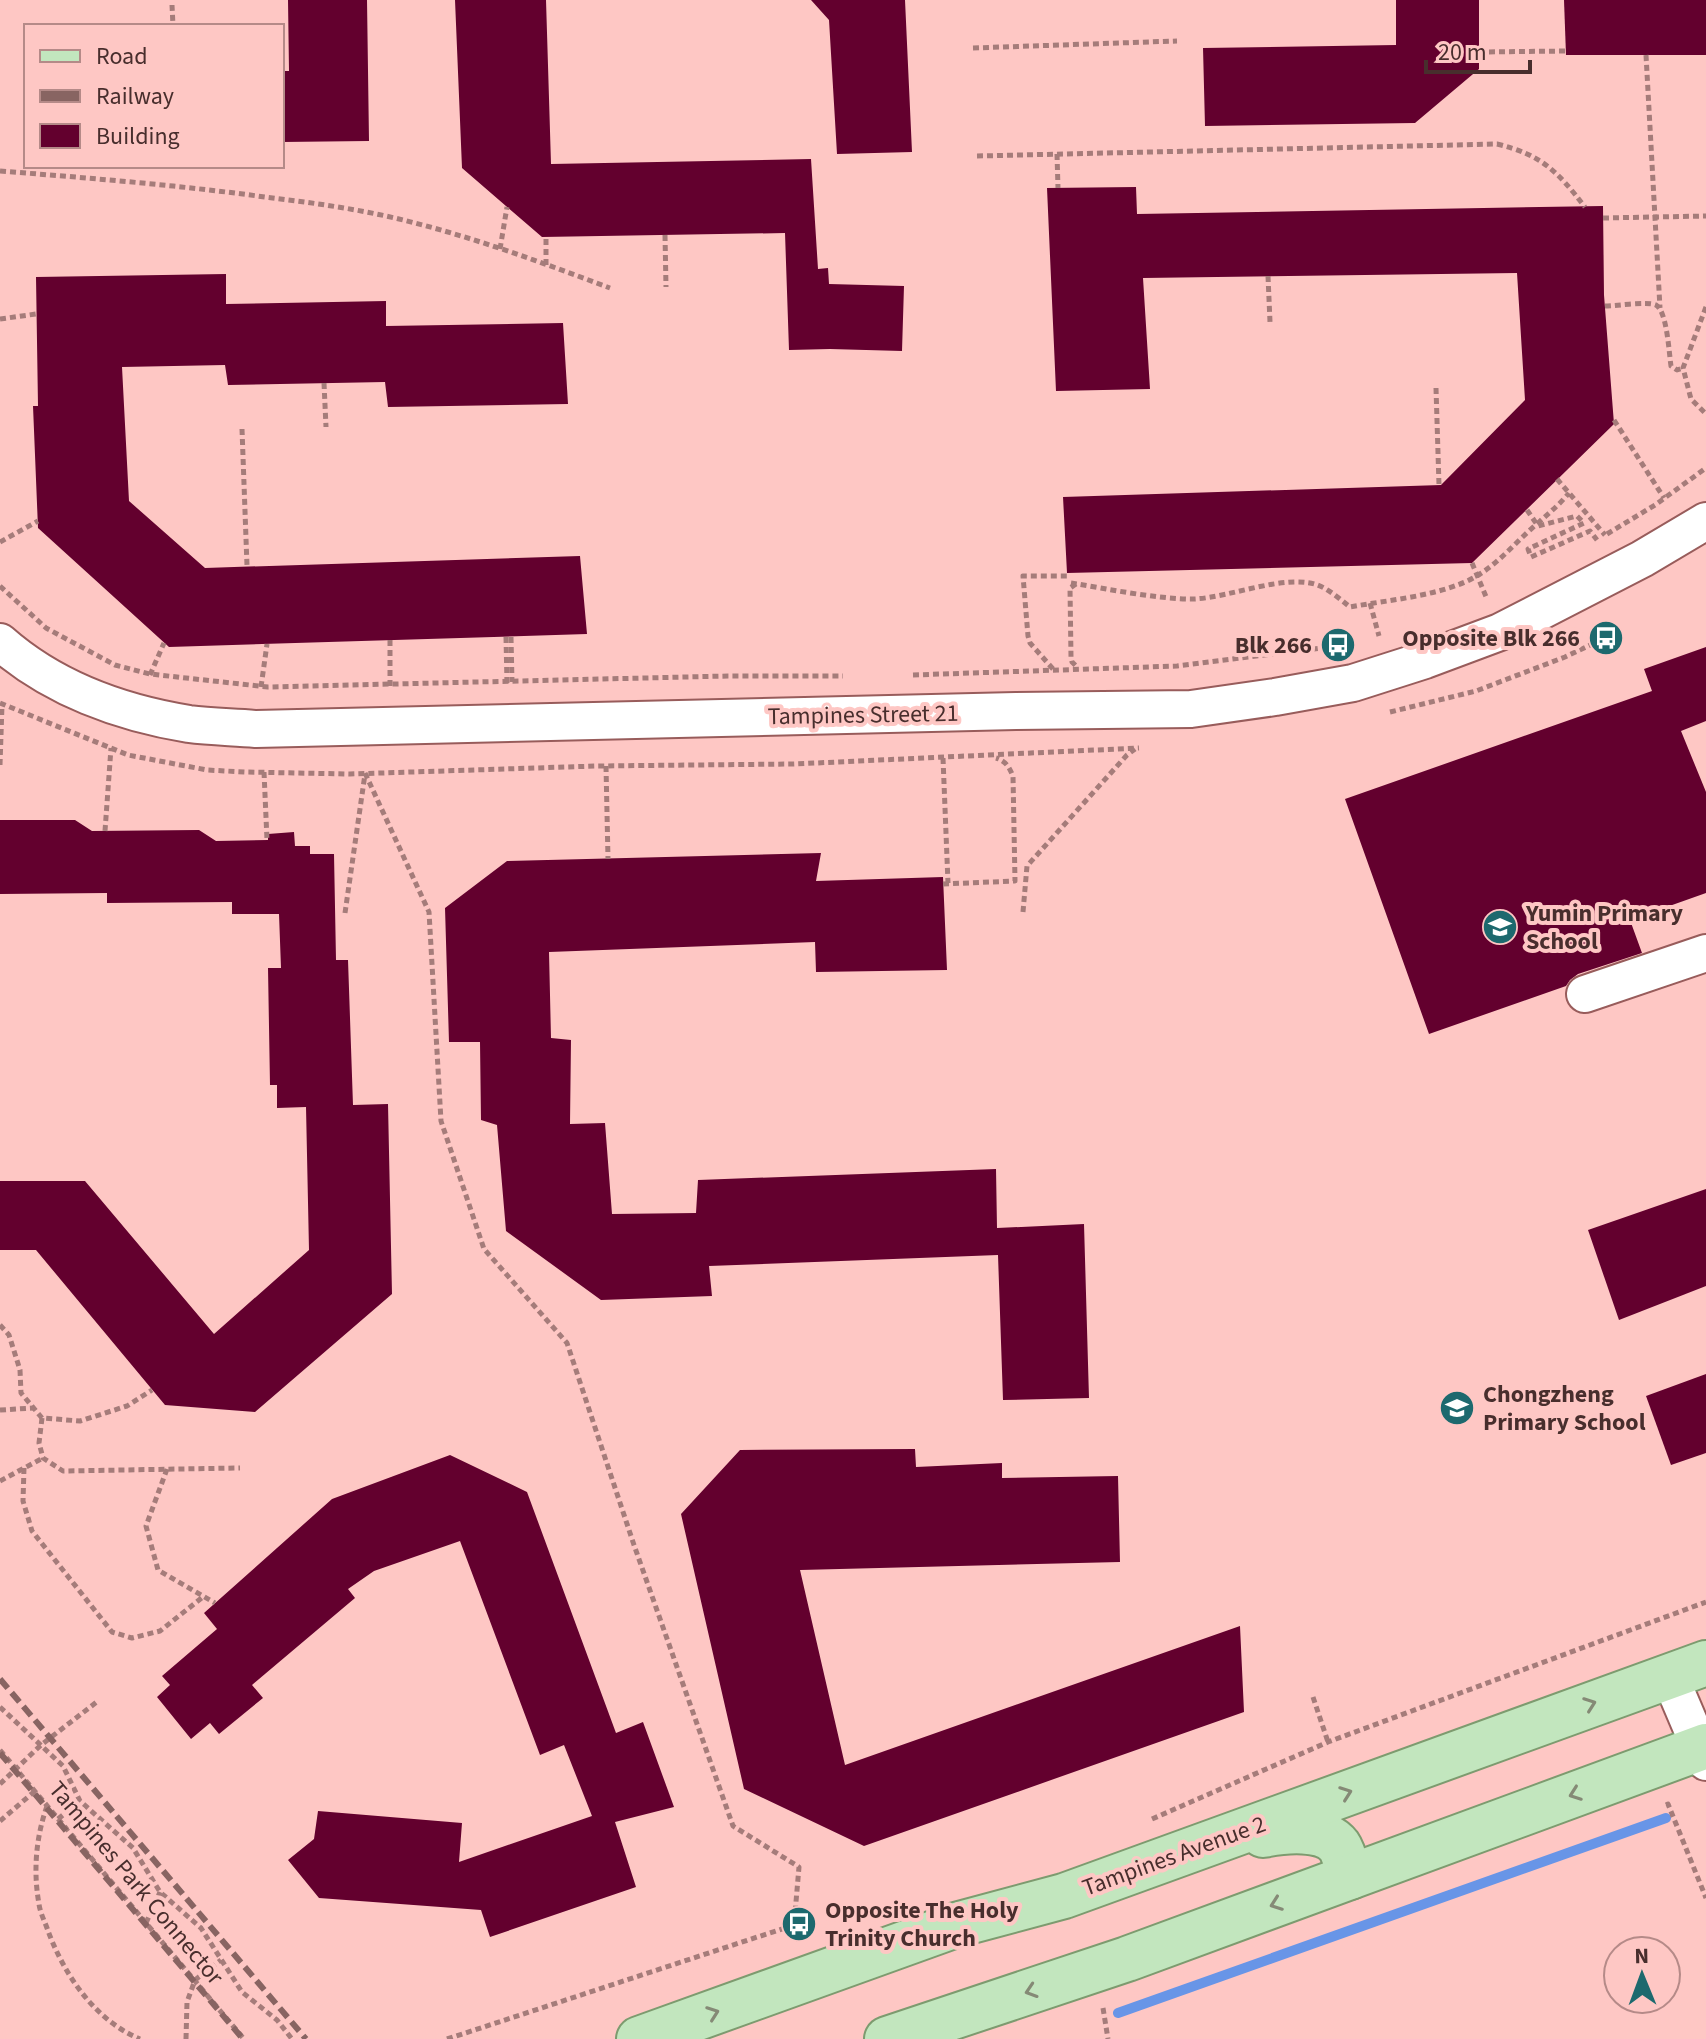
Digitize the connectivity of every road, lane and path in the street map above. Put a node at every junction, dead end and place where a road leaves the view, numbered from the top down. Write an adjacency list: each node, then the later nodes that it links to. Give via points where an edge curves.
1 (172, 5): 2 (path)
2 (173, 24)
3 (1177, 41): 4 (path)
4 (973, 48)
5 (1566, 51): 6 (path)
6 (1479, 52)
7 (1646, 55): 15 (path)
8 (1057, 154): 9 (path); 11 (path); 13 (path, via 1497,144 1551,168)
9 (977, 156)
10 (0, 171): 19 (path, via 174,184 320,204 413,222)
11 (1058, 188)
12 (507, 207): 19 (path)
13 (1585, 207)
14 (1706, 216): 15 (path)
15 (1655, 217): 16 (path); 26 (path)
16 (1603, 218)
17 (665, 235): 22 (path)
18 (546, 237): 20 (path)
19 (500, 249): 20 (path)
20 (546, 265): 23 (path)
21 (1268, 276): 29 (path)
22 (666, 287)
23 (610, 288)
24 (1605, 306): 26 (path)
25 (1706, 307): 30 (path)
26 (1660, 308): 30 (path, via 1671,366)
27 (36, 314): 28 (path)
28 (0, 319)
29 (1270, 322)
30 (1683, 368): 33 (path, via 1691,399)
31 (324, 383): 35 (path)
32 (1436, 388): 39 (path)
33 (1706, 414)
34 (1614, 420): 41 (path)
35 (326, 427)
36 (242, 429): 51 (path)
37 (1706, 468): 41 (path)
38 (1557, 479): 40 (path)
39 (1439, 485)
40 (1569, 493): 45 (path); 46 (path)
41 (1664, 498): 46 (path)
42 (1527, 510): 45 (path)
43 (38, 521): 48 (path)
44 (1706, 521): 61 (street, Tampines Street 21, via 1513,625 1425,660 1353,683 1191,709 256,729 190,724 133,712 45,674)
45 (1536, 524): 47 (path, via 1577,516 1584,523 1528,549 1531,557 1590,531); 52 (path)
46 (1605, 535): 47 (path)
47 (1597, 540): 49 (path)
48 (0, 542)
49 (1584, 548)
50 (1472, 563): 52 (path)
51 (247, 566)
52 (1477, 575): 55 (path); 56 (path, via 1444,589)
53 (1072, 579): 56 (path, via 1191,599 1304,582 1322,586 1350,607); 65 (path, via 1071,657); 66 (path, via 1023,576 1030,643)
54 (0, 586): 68 (path, via 46,628 115,665)
55 (1484, 598)
56 (1370, 603): 58 (path)
57 (1390, 632): 58 (path)
58 (1379, 636): 60 (path)
59 (390, 640): 71 (path)
60 (1366, 640)
61 (0, 642)
62 (164, 643): 68 (path)
63 (267, 644): 72 (path)
64 (1354, 644): 65 (path, via 1177,666)
65 (1079, 669): 66 (path)
66 (1053, 670): 69 (path)
67 (506, 673): 73 (path, via 508,637)
68 (150, 674): 73 (path, via 268,687)
69 (912, 675)
70 (850, 676): 73 (path)
71 (390, 678)
72 (262, 679)
73 (512, 682)
74 (0, 707): 79 (path)
75 (111, 748): 82 (path)
76 (1136, 748): 85 (path, via 1030,862)
77 (988, 756): 78 (path, via 1003,760 1013,776 1015,881 946,883)
78 (943, 758)
79 (0, 765)
80 (606, 766): 84 (path)
81 (264, 772): 83 (path)
82 (105, 831)
83 (267, 840)
84 (608, 859)
85 (1023, 912)
86 (345, 913): 124 (path, via 365,773 429,912 441,1121 484,1249 567,1343 733,1826 799,1867)
87 (1706, 953): 88 (street)
88 (1585, 994)
89 (0, 1325): 91 (path, via 9,1335 20,1370 21,1393)
90 (152, 1390): 93 (path, via 127,1406 80,1421)
91 (33, 1408): 92 (path); 93 (path)
92 (0, 1410)
93 (42, 1418): 94 (path)
94 (43, 1458): 95 (path); 97 (path, via 63,1471)
95 (24, 1468): 98 (path); 99 (path, via 23,1501 32,1531 112,1632 132,1638 160,1631)
96 (240, 1468): 97 (path)
97 (167, 1469): 99 (path, via 146,1526 158,1570)
98 (0, 1481)
99 (204, 1596): 101 (path)
100 (1706, 1602): 106 (path)
101 (215, 1603)
102 (1688, 1669): 109 (street); 119 (main road, Tampines Avenue 2, one-way to 102)
103 (1313, 1697): 106 (path)
104 (98, 1701): 107 (path)
105 (0, 1707): 107 (path)
106 (1328, 1742): 118 (path)
107 (41, 1745): 110 (path); 113 (path, via 63,1766)
108 (0, 1750): 110 (path, Tampines Park Connector)
109 (1704, 1752): 120 (main road, one-way to 120)
110 (17, 1770): 111 (path); 112 (path, Tampines Park Connector)
111 (0, 1784)
112 (35, 1791): 115 (path, Tampines Park Connector); 117 (path)
113 (80, 1801): 116 (path); 121 (path, via 133,1848)
114 (1668, 1804): 122 (path)
115 (47, 1805): 116 (path, Tampines Park Connector); 129 (path, via 35,1859 39,1906 54,1948 97,2011)
116 (58, 1819): 123 (path, Tampines Park Connector)
117 (0, 1821)
118 (1141, 1824)
119 (1194, 1849): 120 (main road, via 1307,1832 1339,1845); 126 (main road, Tampines Avenue 2)
120 (1350, 1877): 135 (main road, one-way to 135)
121 (160, 1892): 123 (path); 125 (path, via 201,1928)
122 (1706, 1898)
123 (146, 1923): 127 (path, Tampines Park Connector)
124 (794, 1925): 126 (path); 133 (path)
125 (221, 1960): 127 (path); 132 (path, via 242,1992)
126 (808, 1978): 134 (main road, Tampines Avenue 2, one-way to 126)
127 (195, 1980): 130 (path, via 187,2002); 131 (path, Tampines Park Connector)
128 (1102, 2004): 136 (path)
129 (140, 2039)
130 (186, 2039)
131 (244, 2039)
132 (292, 2039)
133 (447, 2039)
134 (639, 2039)
135 (887, 2039)
136 (1108, 2039)

